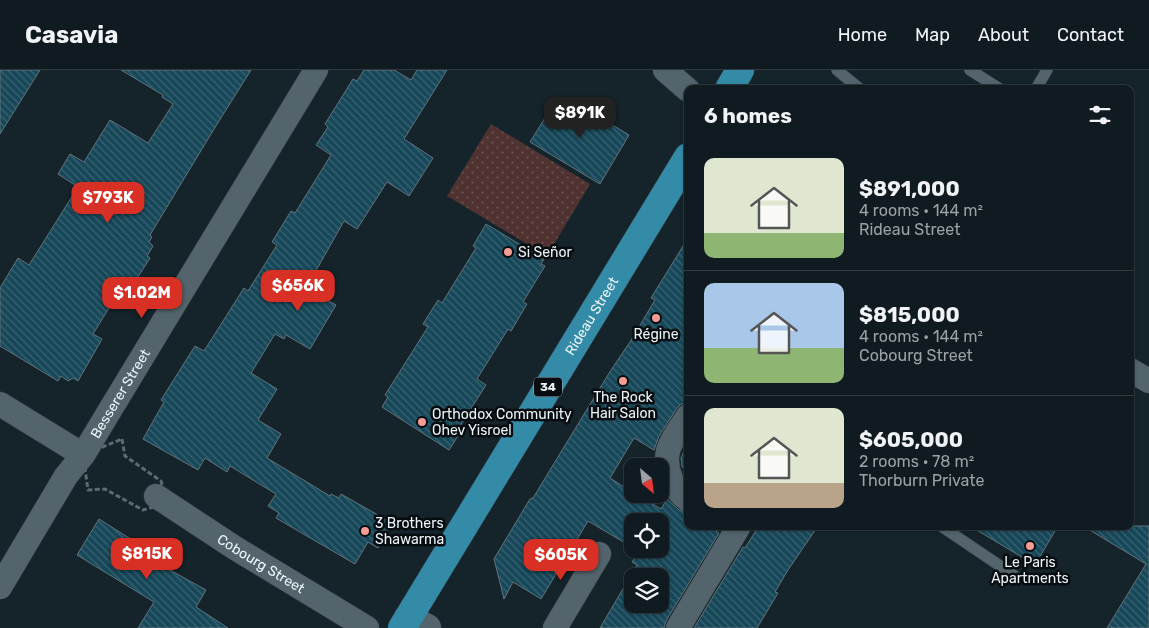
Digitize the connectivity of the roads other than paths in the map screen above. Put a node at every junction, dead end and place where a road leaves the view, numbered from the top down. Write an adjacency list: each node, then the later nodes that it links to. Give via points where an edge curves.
1 (316, 70): 17 (street, Besserer Street)
2 (665, 70): 11 (street)
3 (740, 70): 7 (main road)
4 (837, 70): 8 (lane)
5 (970, 70): 9 (lane)
6 (1047, 70): 10 (lane)
7 (731, 85)
8 (855, 85)
9 (994, 85)
10 (1038, 85)
11 (684, 87)
12 (684, 164): 25 (main road, Rideau Street / 34)
13 (1134, 372): 14 (street)
14 (1149, 381)
15 (0, 404): 17 (street)
16 (684, 423): 18 (street, via 667,459 673,484)
17 (83, 455): 24 (street, Besserer Street, via 66,476)
18 (684, 497)
19 (162, 500): 26 (street, Cobourg Street)
20 (734, 530): 28 (street)
21 (947, 530): 23 (lane)
22 (599, 554): 27 (street)
23 (1015, 576)
24 (0, 587)
25 (412, 625)
26 (367, 628)
27 (556, 628)
28 (678, 628)

